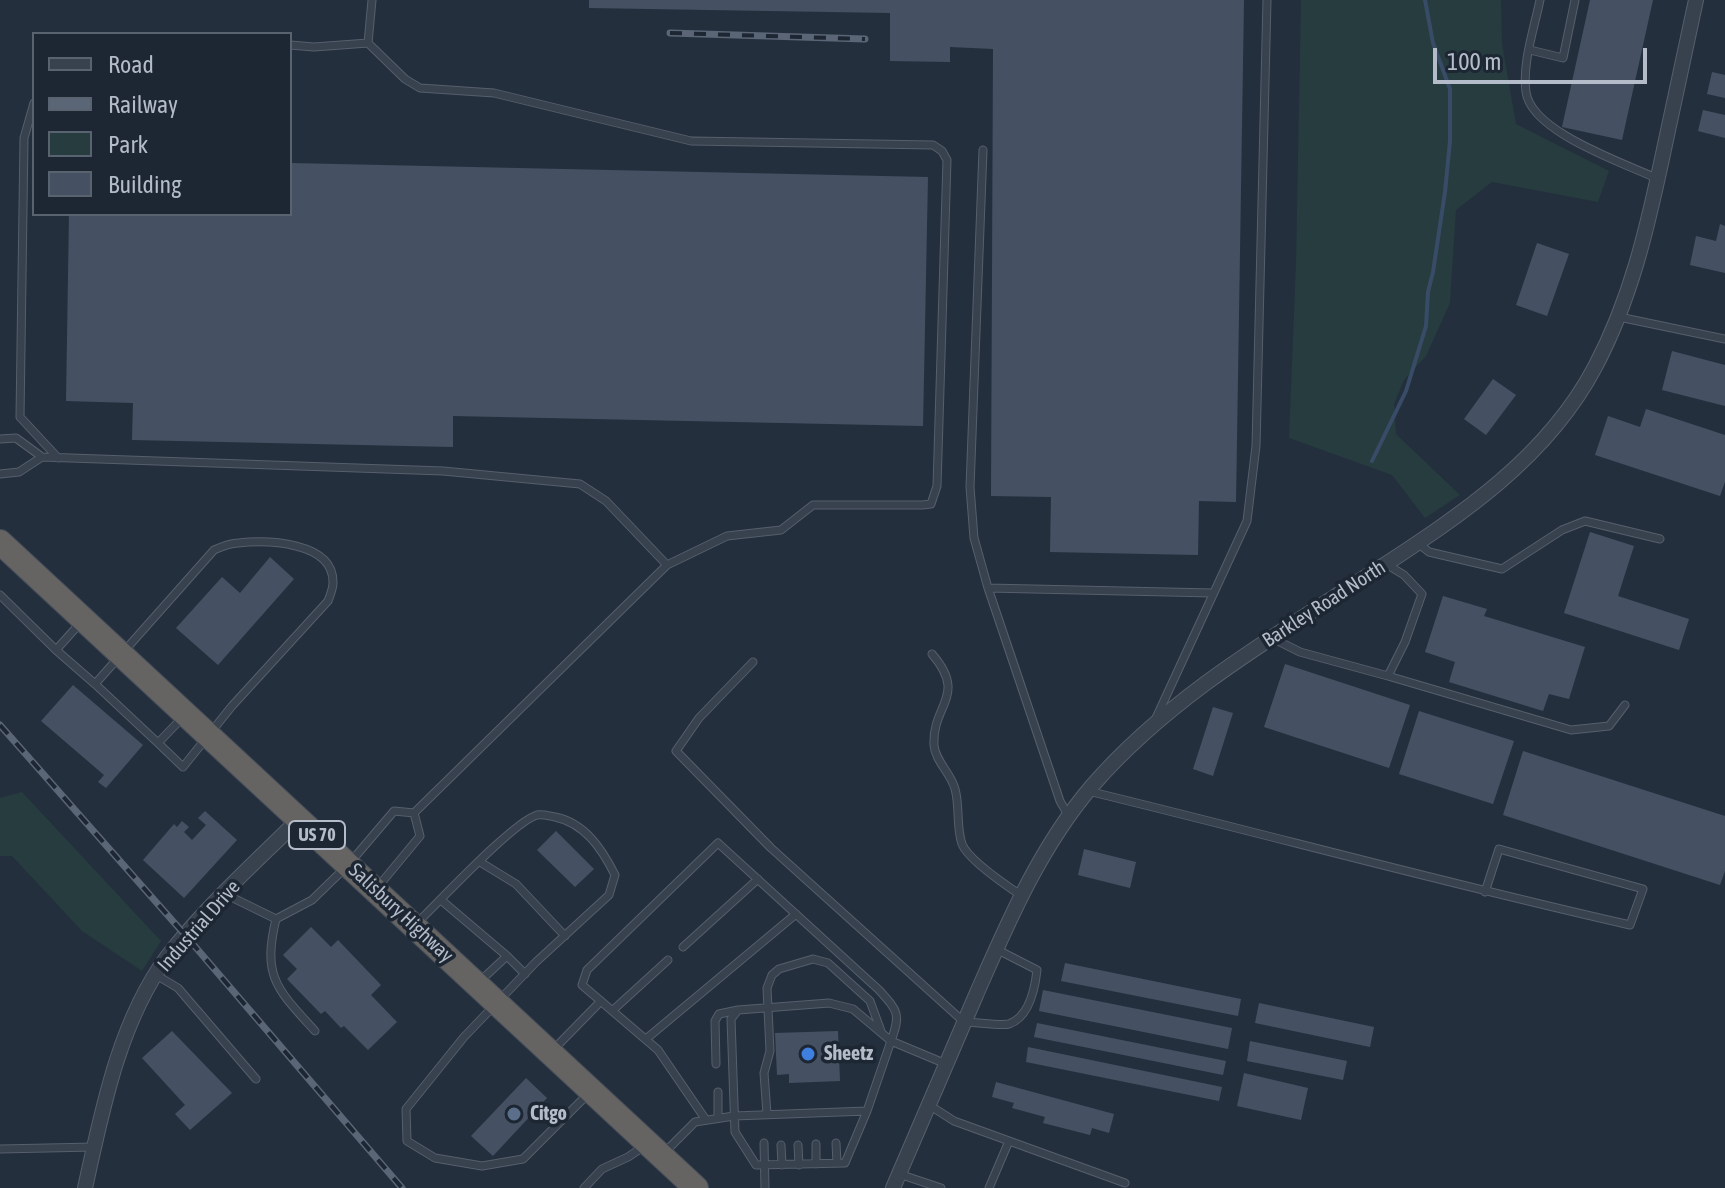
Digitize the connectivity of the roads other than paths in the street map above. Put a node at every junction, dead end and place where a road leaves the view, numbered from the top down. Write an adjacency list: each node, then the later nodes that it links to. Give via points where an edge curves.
1 (372, 0): 6 (lane)
2 (1267, 0): 24 (lane, via 1256,446 1247,521)
3 (1540, 0): 8 (lane)
4 (1575, 0): 8 (lane, via 1563,58)
5 (1696, 0): 11 (street, Barkley Road North)
6 (368, 43): 7 (lane); 22 (lane, via 420,88 494,93 691,141 933,145 942,151 947,160 934,500 922,505 813,505 781,530 727,536)
7 (292, 45)
8 (1530, 50): 11 (lane, via 1526,93 1539,118 1561,134)
9 (32, 110): 16 (lane, via 24,138 20,417)
10 (983, 150): 23 (lane, via 970,487 974,538)
11 (1658, 179): 12 (street, Barkley Road North)
12 (1619, 317): 13 (lane); 19 (street, Barkley Road North, via 1593,371 1553,429 1504,481)
13 (1725, 339)
14 (0, 439): 15 (lane, via 16,438)
15 (42, 457): 16 (lane); 17 (lane, via 19,472)
16 (58, 458): 22 (lane, via 443,471 580,484 606,501)
17 (0, 474)
18 (1660, 539): 19 (lane, via 1585,521 1502,569 1429,552)
19 (1418, 543): 21 (street, Barkley Road North)
20 (1, 546): 26 (highway, Salisbury Highway / US 70)
21 (1386, 564): 27 (street, Barkley Road North); 32 (lane, via 1422,594)
22 (667, 565): 40 (lane)
23 (988, 588): 24 (lane); 41 (lane)
24 (1213, 593): 36 (lane)
25 (0, 595): 28 (lane)
26 (83, 620): 28 (lane); 30 (highway, Salisbury Highway / US 70)
27 (1272, 638): 32 (lane, via 1300,652); 36 (street, Barkley Road North)
28 (56, 650): 33 (lane)
29 (932, 654): 49 (lane, via 945,669 949,689 934,748 954,785 962,845 994,878)
30 (121, 655): 33 (lane); 35 (highway, Salisbury Highway / US 70); 37 (lane, via 214,550 234,543 269,542 314,552 328,564 334,582 328,601)
31 (753, 662): 67 (lane, via 699,718 676,751 771,848)
32 (1388, 676): 34 (lane, via 1571,730 1609,726)
33 (95, 684): 38 (lane)
34 (1625, 705)
35 (185, 714): 37 (highway, Salisbury Highway / US 70); 38 (lane)
36 (1153, 723): 39 (street, Barkley Road North)
37 (209, 736): 38 (lane, via 183,767); 42 (highway, Salisbury Highway / US 70)
38 (158, 743)
39 (1088, 791): 41 (street, Barkley Road North); 47 (lane)
40 (414, 813): 44 (lane, via 394,811); 46 (lane, via 420,836)
41 (1069, 817): 49 (street, Barkley Road North)
42 (299, 819): 44 (highway, Salisbury Highway / US 70); 48 (street, Industrial Drive)
43 (480, 862): 50 (lane); 54 (lane, via 516,884); 54 (lane, via 524,821 539,814 570,820 601,849 615,875 609,895)
44 (348, 865): 46 (highway, Salisbury Highway / US 70); 52 (lane, via 312,900)
45 (758, 879): 51 (lane); 55 (lane); 62 (lane, via 718,843 587,970 582,985)
46 (376, 890): 53 (highway, Salisbury Highway / US 70)
47 (1485, 892): 47 (lane, via 1630,925 1643,889 1499,849)
48 (225, 894): 52 (lane); 60 (street, Industrial Drive)
49 (1022, 896): 56 (street, Barkley Road North)
50 (441, 900): 53 (lane); 57 (lane)
51 (796, 914): 70 (lane); 71 (lane, via 895,1008 899,1020)
52 (276, 919): 68 (lane, via 270,966 284,997)
53 (414, 925): 61 (highway, Salisbury Highway / US 70)
54 (565, 936): 59 (lane)
55 (683, 947)
56 (996, 949): 67 (street, Barkley Road North); 67 (lane, via 1037,970 1035,990 1020,1017 1007,1025)
57 (507, 956): 59 (lane); 61 (lane)
58 (668, 960): 66 (lane)
59 (525, 974): 63 (lane)
60 (156, 975): 75 (lane, via 178,988); 97 (street, Industrial Drive, via 117,1058)
61 (477, 984): 63 (highway, Salisbury Highway / US 70)
62 (601, 1001): 66 (lane); 72 (lane)
63 (498, 1003): 72 (highway, Salisbury Highway / US 70); 76 (lane, via 406,1109 407,1141 435,1158 482,1166 523,1159)
64 (768, 1008): 65 (lane); 69 (lane, via 829,1003 853,1009); 69 (lane, via 772,975 821,960 870,1001); 81 (lane)
65 (738, 1010): 73 (lane, via 719,1014 715,1021); 84 (lane, via 731,1019)
66 (612, 1011): 70 (lane)
67 (964, 1022): 74 (street, Barkley Road North)
68 (315, 1031)
69 (881, 1033): 71 (lane)
70 (646, 1039): 86 (lane)
71 (891, 1041): 74 (lane); 79 (lane)
72 (551, 1052): 76 (highway, Salisbury Highway / US 70)
73 (716, 1064)
74 (946, 1064): 78 (street, Barkley Road North)
75 (256, 1079)
76 (592, 1090): 99 (highway, Salisbury Highway / US 70)
77 (718, 1092): 85 (lane)
78 (929, 1105): 91 (lane, via 954,1121); 105 (street, Barkley Road North)
79 (867, 1111): 80 (lane); 100 (lane, via 845,1163)
80 (835, 1112): 83 (lane, via 815,1118); 87 (lane)
81 (764, 1114): 82 (lane); 84 (lane); 88 (lane)
82 (779, 1114): 83 (lane); 89 (lane)
83 (797, 1114): 90 (lane)
84 (734, 1116): 85 (lane); 102 (lane, via 735,1132 756,1165)
85 (718, 1118): 86 (lane)
86 (706, 1120): 99 (lane)
87 (835, 1122)
88 (763, 1124)
89 (779, 1124)
90 (797, 1124)
91 (1009, 1141): 106 (lane); 112 (lane)
92 (764, 1143): 102 (lane)
93 (836, 1143): 100 (lane)
94 (816, 1144): 101 (lane)
95 (781, 1145): 103 (lane)
96 (798, 1145): 104 (lane)
97 (94, 1147): 98 (lane); 107 (street, Industrial Drive)
98 (0, 1149)
99 (655, 1149): 108 (lane, via 602,1169); 109 (highway, Salisbury Highway / US 70)
100 (837, 1163): 101 (lane)
101 (816, 1164): 104 (lane)
102 (765, 1165): 103 (lane); 110 (lane)
103 (782, 1165): 104 (lane)
104 (799, 1165)
105 (896, 1181): 111 (lane)
106 (1125, 1183)
107 (85, 1188)
108 (584, 1188)
109 (696, 1188)
110 (765, 1188)
111 (941, 1188)
112 (989, 1188)

